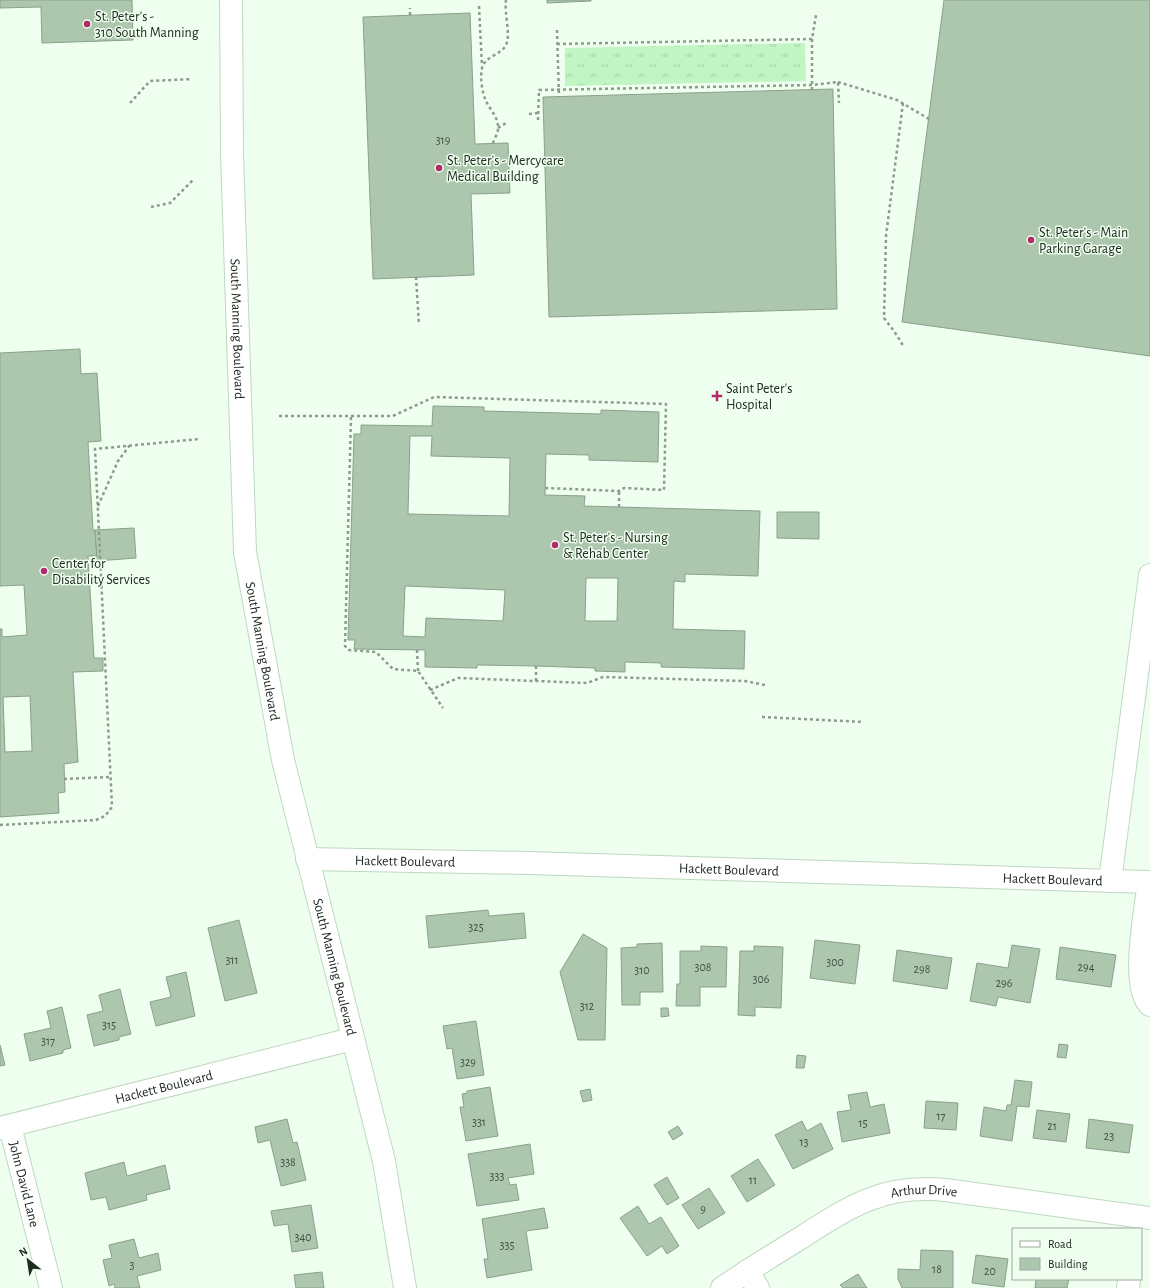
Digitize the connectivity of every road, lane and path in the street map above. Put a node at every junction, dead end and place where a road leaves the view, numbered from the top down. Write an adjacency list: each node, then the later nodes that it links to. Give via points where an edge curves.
1 (231, 0): 53 (street, South Manning Boulevard, via 232,153 245,552 283,760)
2 (506, 0): 10 (path, via 505,23 508,38 505,47)
3 (479, 6): 10 (path)
4 (410, 8): 6 (path)
5 (816, 15): 8 (path)
6 (410, 16)
7 (556, 30): 9 (path)
8 (812, 39): 9 (path); 13 (path)
9 (557, 44): 14 (path)
10 (482, 67): 25 (path, via 482,91 495,115)
11 (192, 78): 17 (path, via 150,81)
12 (838, 82): 13 (path); 18 (path); 19 (path)
13 (812, 85): 14 (path); 15 (path)
14 (558, 90): 16 (path); 20 (path, via 539,90)
15 (812, 90)
16 (559, 97)
17 (130, 103)
18 (839, 103)
19 (903, 103): 22 (path); 31 (path, via 886,236 884,318)
20 (538, 113): 21 (path); 23 (path)
21 (529, 114)
22 (929, 119)
23 (538, 120)
24 (506, 124): 25 (path)
25 (498, 128): 26 (path)
26 (492, 143)
27 (194, 179): 28 (path, via 170,203)
28 (151, 208)
29 (416, 277): 30 (path)
30 (419, 325)
31 (904, 347)
32 (279, 416): 33 (path)
33 (351, 417): 37 (path, via 393,416 434,397 666,404 664,490 624,488); 43 (path, via 345,646 349,650 376,652 393,669)
34 (199, 440): 35 (path)
35 (130, 445): 38 (path, via 118,461); 38 (path, via 95,448)
36 (545, 488): 37 (path)
37 (619, 491): 39 (path)
38 (98, 506): 50 (path)
39 (619, 507)
40 (1150, 575): 54 (street)
41 (417, 650): 43 (path)
42 (536, 666): 44 (path)
43 (418, 671): 46 (path)
44 (536, 680): 45 (path, via 587,683 603,677 745,681); 46 (path, via 458,678)
45 (764, 685)
46 (430, 690): 47 (path)
47 (443, 708)
48 (762, 718): 49 (path)
49 (864, 722)
50 (110, 777): 51 (path); 52 (path, via 112,807 101,819)
51 (64, 779)
52 (0, 825)
53 (307, 859): 54 (street, Hackett Boulevard, via 529,863); 57 (street, South Manning Boulevard)
54 (1110, 881): 55 (street, Hackett Boulevard)
55 (1149, 882): 56 (street, via 1140,964 1142,995)
56 (1150, 1005)
57 (352, 1039): 58 (street, Hackett Boulevard); 62 (street, South Manning Boulevard, via 384,1161)
58 (5, 1127): 61 (street, John David Lane)
59 (1140, 1221): 60 (street, Arthur Drive, via 945,1190 904,1190 877,1196 851,1206)
60 (753, 1280): 63 (street, Arthur Drive)
61 (51, 1288)
62 (405, 1288)
63 (722, 1288)

